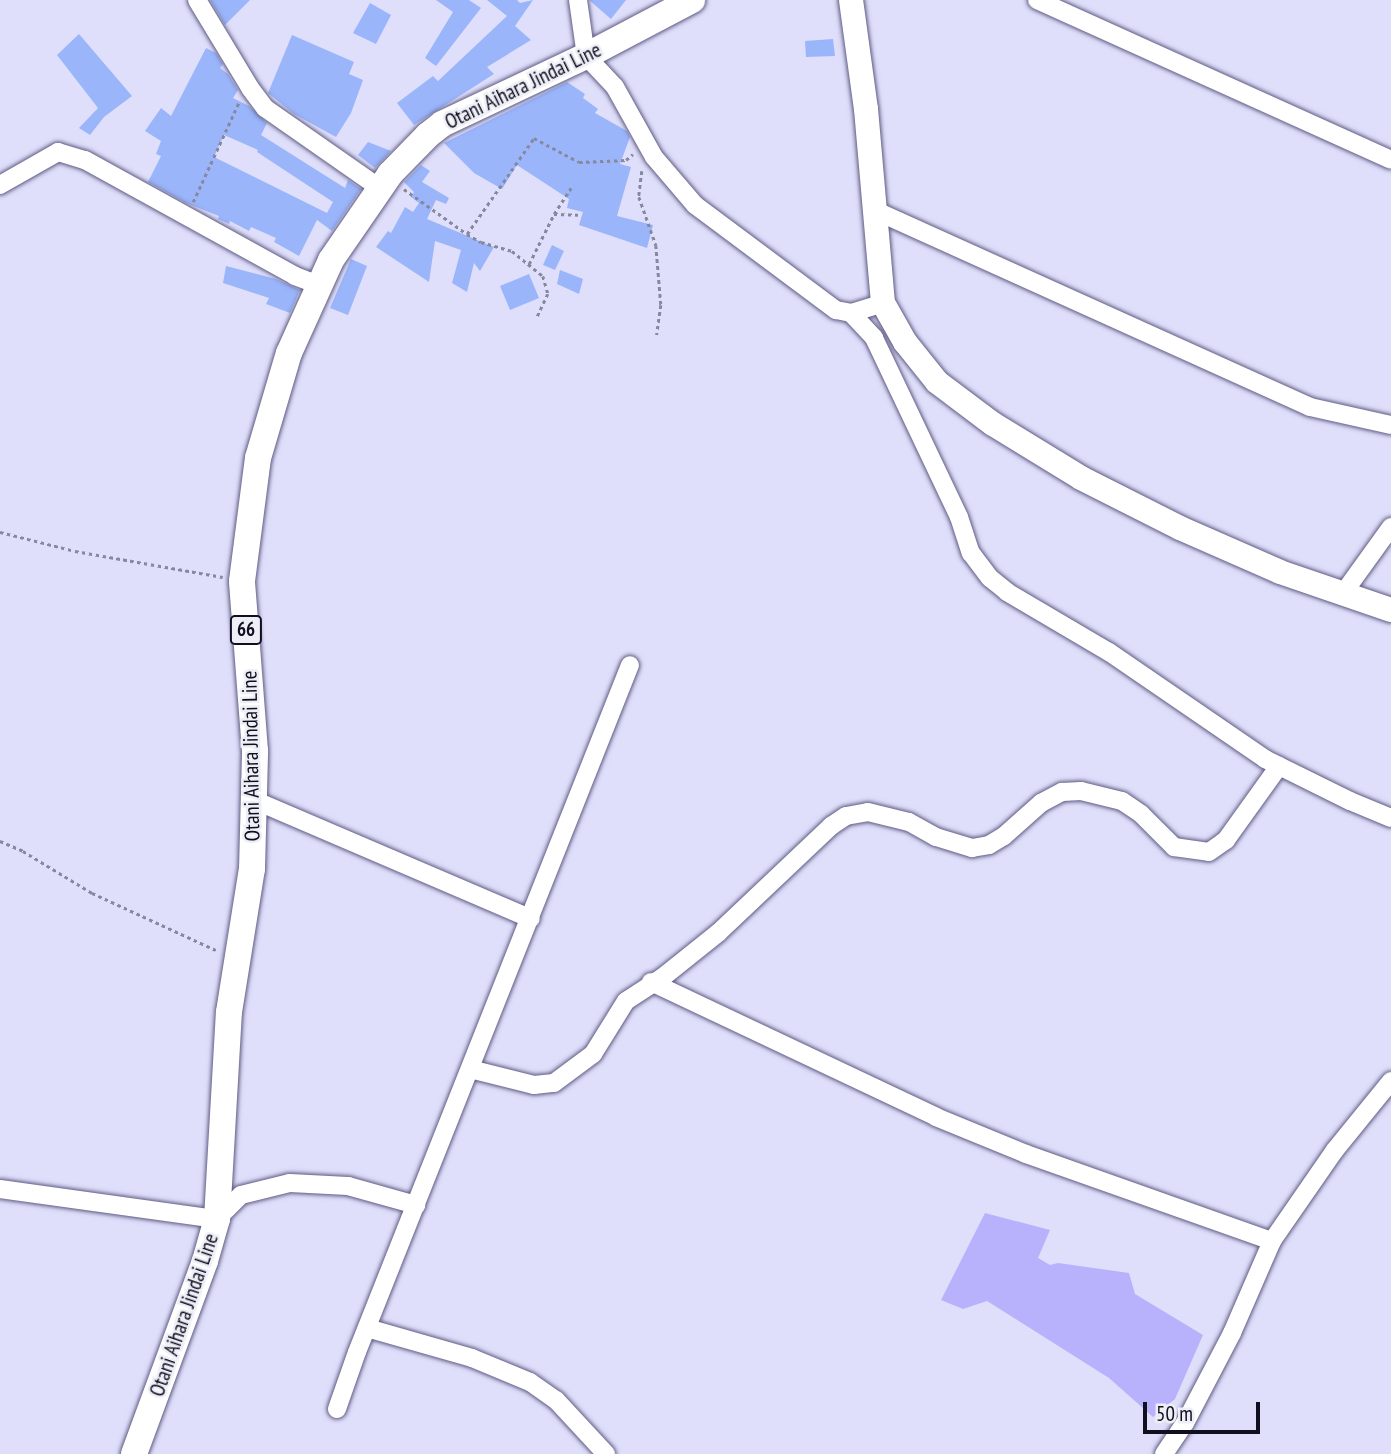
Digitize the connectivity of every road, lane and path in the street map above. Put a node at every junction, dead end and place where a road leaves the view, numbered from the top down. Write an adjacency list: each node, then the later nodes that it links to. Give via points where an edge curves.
1 (197, 0): 7 (street)
2 (578, 0): 6 (street)
3 (692, 0): 6 (main road, Otani Aihara Jindai Line / 66)
4 (851, 0): 14 (street)
5 (1037, 0): 10 (street)
6 (586, 56): 8 (street, via 615,86); 13 (main road, Otani Aihara Jindai Line / 66, via 442,124 390,174)
7 (248, 85): 13 (street, via 265,108); 16 (path)
8 (646, 143): 22 (street, via 695,205 836,310); 24 (path, via 639,197 656,245 661,305)
9 (626, 160): 18 (path, via 579,162 534,138)
10 (1391, 160)
11 (0, 185): 16 (street, via 58,152 85,160)
12 (571, 188): 15 (path)
13 (381, 189): 18 (path, via 405,189); 20 (main road, Otani Aihara Jindai Line / 66)
14 (874, 210): 21 (street); 25 (street, via 1310,407)
15 (554, 214): 17 (path); 19 (path)
16 (187, 215): 20 (street)
17 (578, 215)
18 (467, 234): 19 (path, via 512,251)
19 (529, 264): 23 (path, via 543,276 548,295)
20 (318, 285): 28 (main road, Otani Aihara Jindai Line / 66, via 289,353 258,458)
21 (883, 303): 22 (street); 29 (street, via 905,342 937,382 993,424 1081,478 1180,528)
22 (851, 313): 32 (street, via 874,338 959,517 971,553 990,578)
23 (537, 318)
24 (657, 335)
25 (1391, 425)
26 (1391, 527): 29 (street)
27 (0, 532): 28 (path, via 75,551)
28 (242, 580): 33 (main road, Otani Aihara Jindai Line / 66, via 255,751)
29 (1342, 595): 30 (street)
30 (1391, 610)
31 (630, 665): 36 (street)
32 (1279, 766): 34 (street); 38 (street, via 1226,841 1209,852 1174,847 1122,801 1081,791 1062,792 1041,803 1004,836 972,848 936,838 909,822 868,812 846,816 718,933)
33 (254, 800): 36 (street); 37 (main road, Otani Aihara Jindai Line / 66, via 252,869)
34 (1391, 818)
35 (0, 841): 37 (path, via 92,893)
36 (531, 919): 39 (street)
37 (236, 958): 43 (main road, Otani Aihara Jindai Line / 66)
38 (651, 982): 39 (street, via 626,1001 593,1054 554,1083 534,1085); 44 (street, via 936,1117 1026,1154)
39 (470, 1069): 42 (street)
40 (1391, 1081): 44 (street, via 1335,1150)
41 (0, 1189): 43 (street)
42 (416, 1205): 43 (street, via 348,1186 290,1183 241,1195); 45 (street)
43 (217, 1219): 47 (main road, Otani Aihara Jindai Line / 66)
44 (1272, 1241): 49 (street, via 1232,1333)
45 (367, 1328): 46 (street); 48 (street, via 472,1358 530,1382 556,1400)
46 (337, 1409)
47 (134, 1454)
48 (606, 1454)
49 (1164, 1454)

